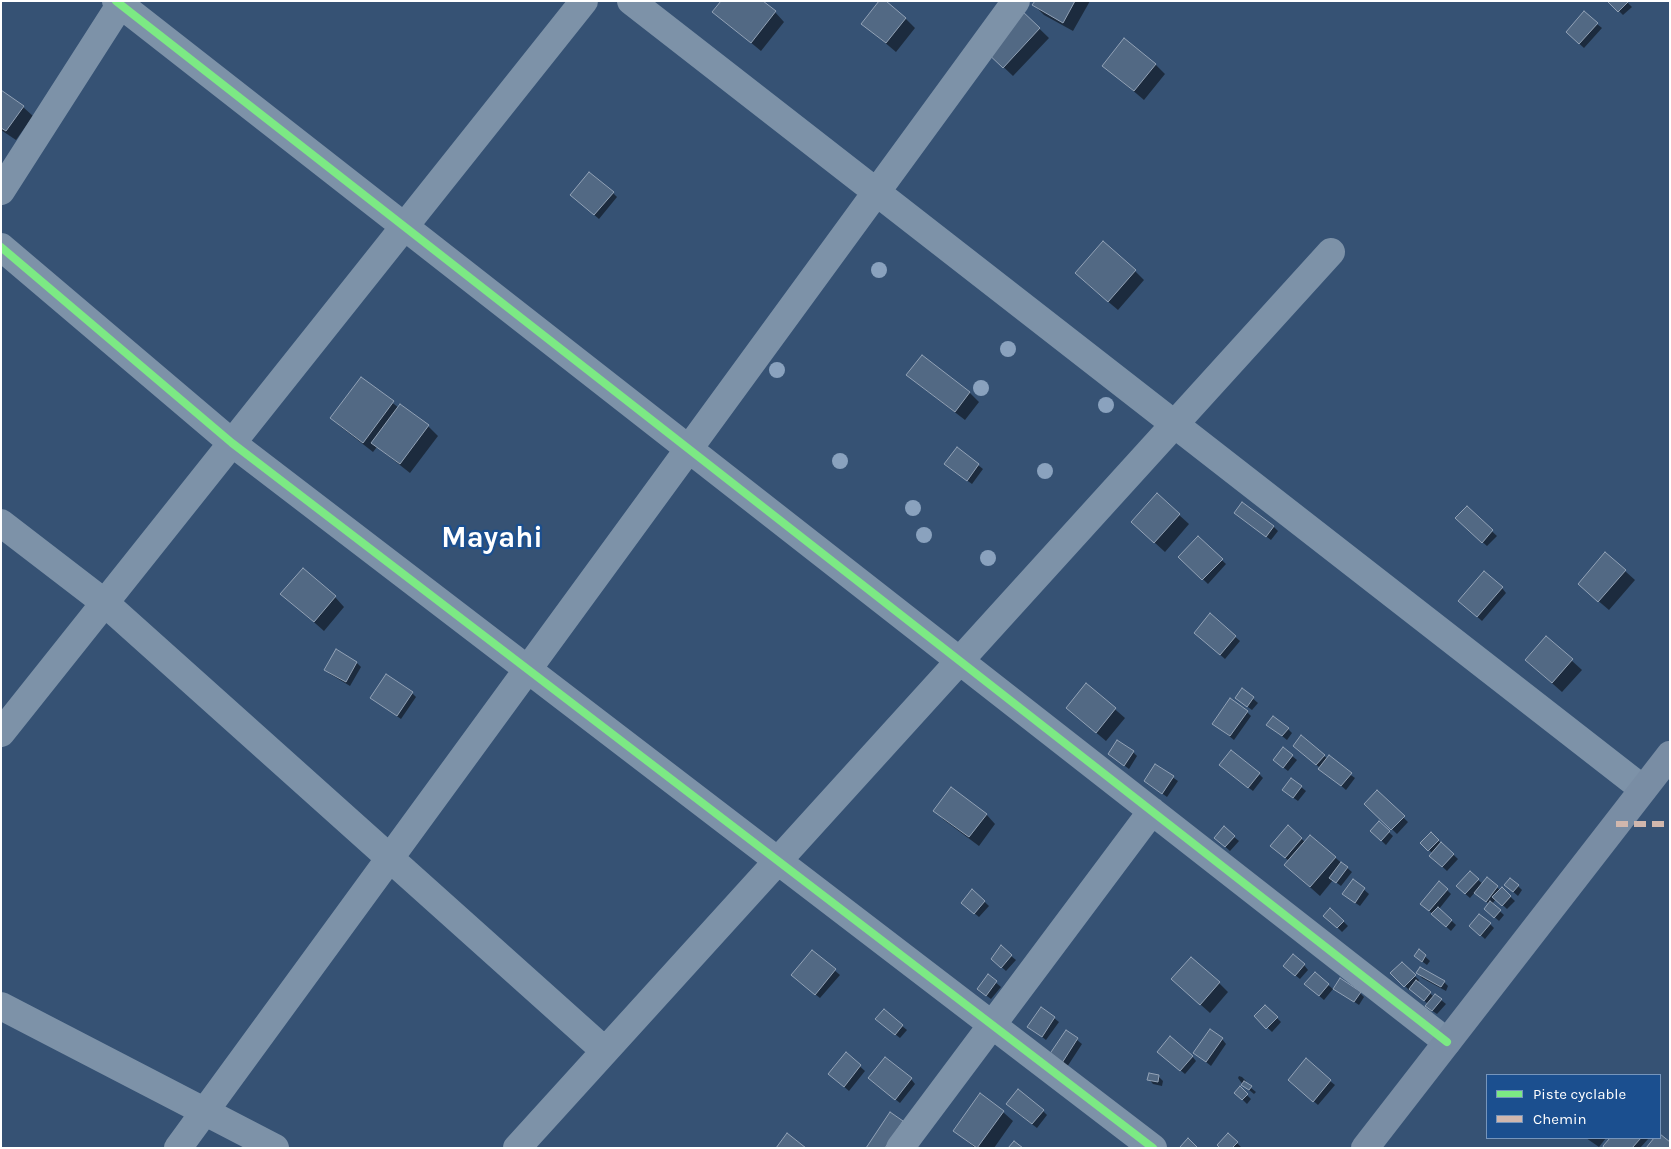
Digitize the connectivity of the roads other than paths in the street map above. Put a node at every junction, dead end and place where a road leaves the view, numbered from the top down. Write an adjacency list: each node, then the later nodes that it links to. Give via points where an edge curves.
1 (584, 1): 7 (street)
2 (631, 1): 6 (street)
3 (1016, 1): 6 (street)
4 (118, 3): 5 (street); 7 (street)
5 (1, 191)
6 (876, 192): 10 (street); 12 (street)
7 (404, 227): 11 (street); 12 (street)
8 (1, 247): 11 (street)
9 (1331, 252): 10 (street)
10 (1174, 424): 15 (street); 19 (street)
11 (232, 444): 14 (street); 16 (street)
12 (689, 449): 15 (street); 16 (street)
13 (1, 523): 14 (street)
14 (105, 603): 17 (street); 21 (street)
15 (959, 661): 20 (street); 22 (street)
16 (528, 670): 21 (street); 22 (street)
17 (1, 733)
18 (1670, 755): 19 (street)
19 (1643, 789): 25 (street)
20 (1152, 811): 24 (street); 25 (street)
21 (390, 859): 26 (street); 27 (street)
22 (778, 861): 24 (street); 26 (street)
23 (1, 1006): 27 (street)
24 (992, 1024): 31 (street); 32 (street)
25 (1447, 1042): 33 (street)
26 (605, 1051): 30 (street)
27 (205, 1112): 28 (street); 29 (street)
28 (178, 1148)
29 (275, 1148)
30 (517, 1148)
31 (900, 1148)
32 (1153, 1148)
33 (1365, 1148)

